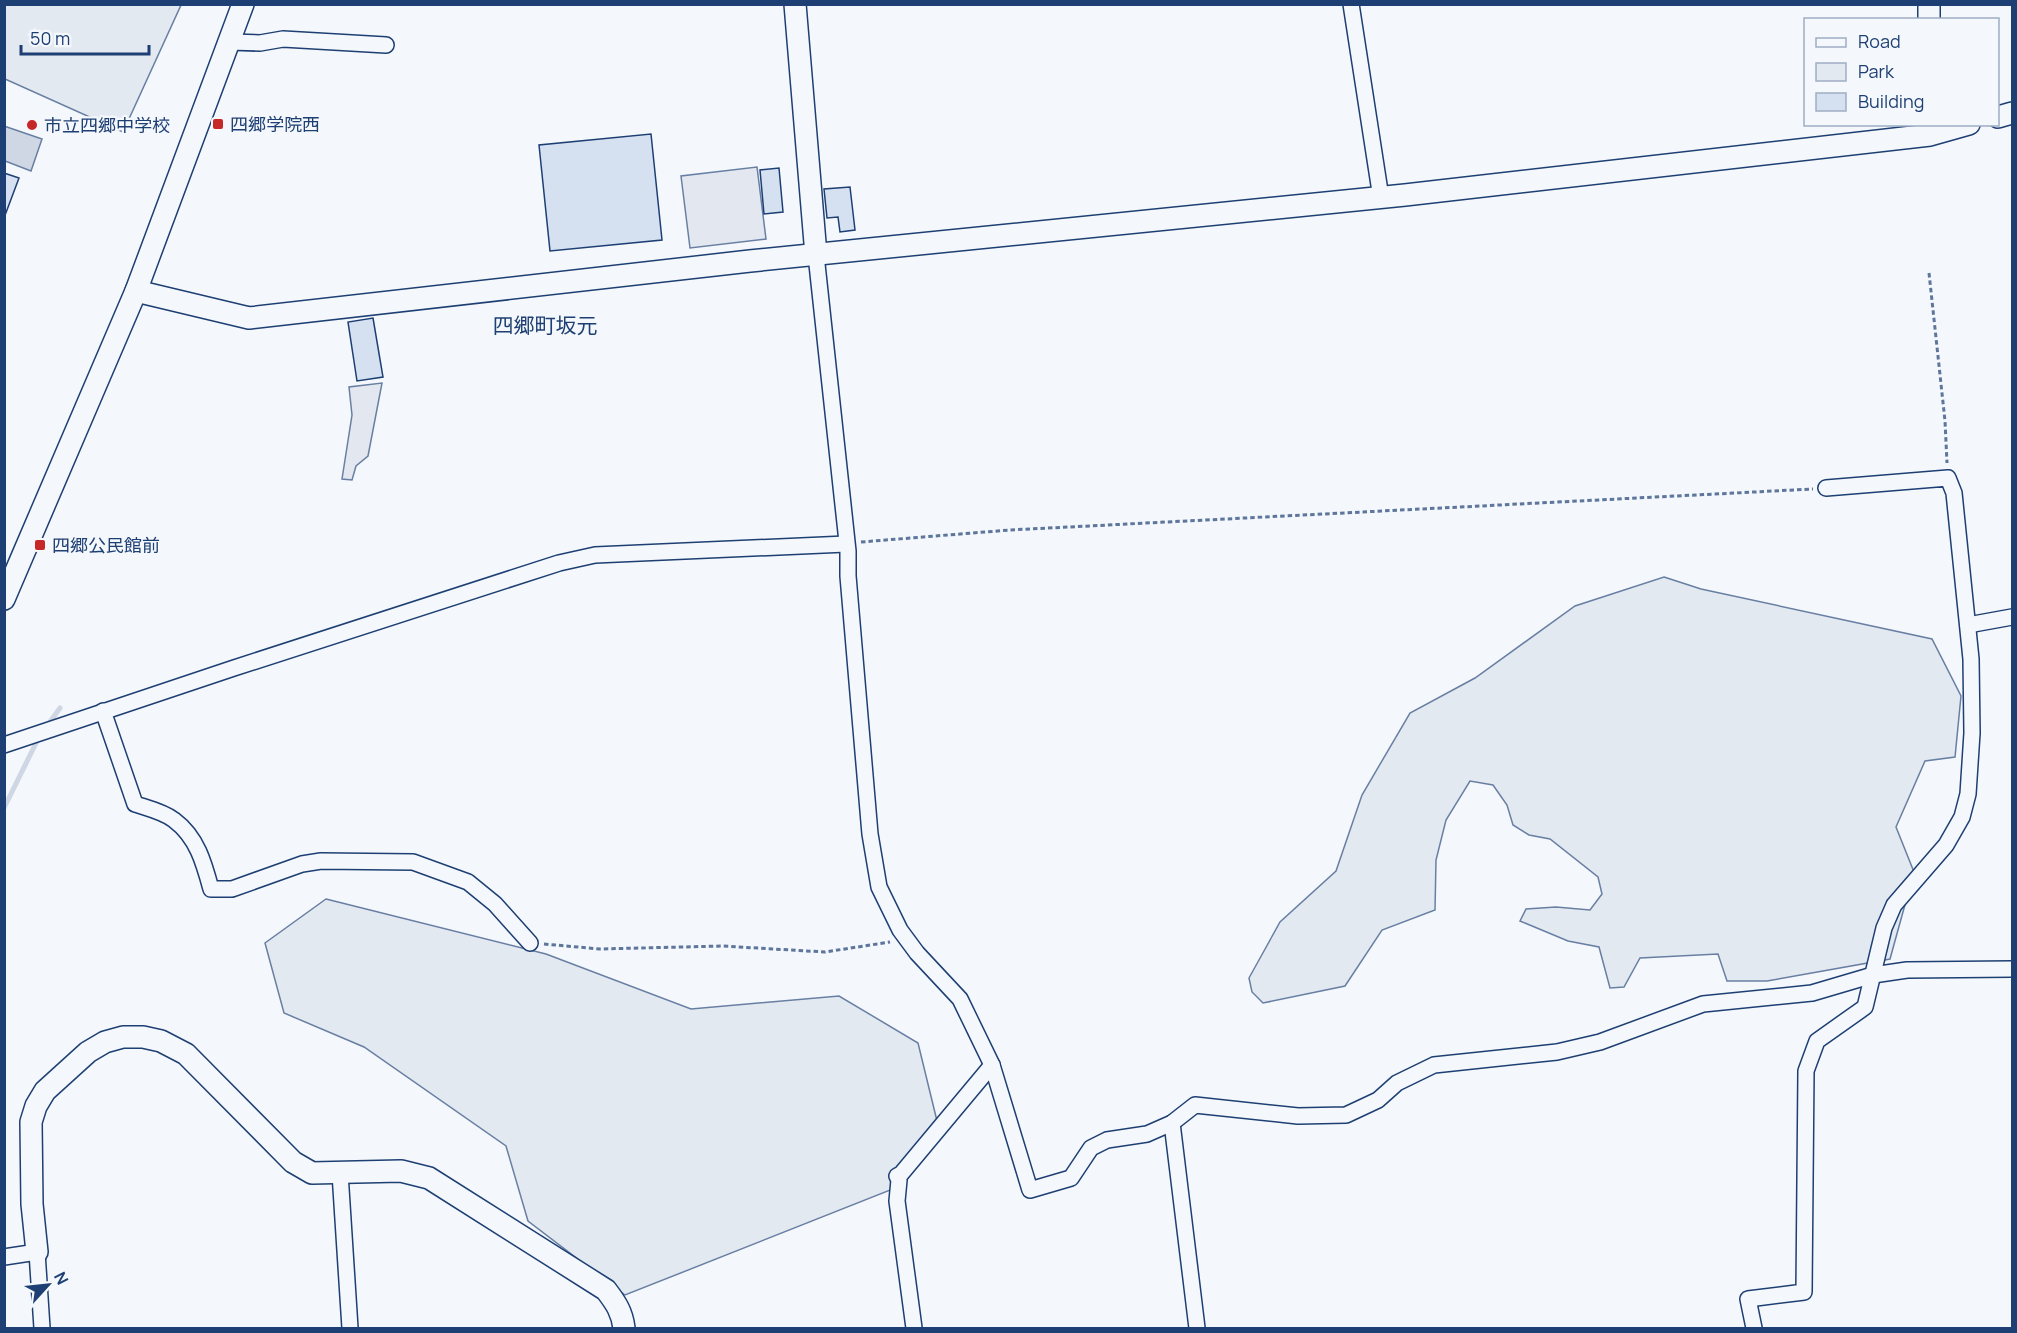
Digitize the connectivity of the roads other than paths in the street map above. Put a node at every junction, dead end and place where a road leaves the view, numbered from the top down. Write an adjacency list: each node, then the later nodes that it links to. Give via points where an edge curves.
1 (243, 4): 4 (street)
2 (795, 4): 9 (street)
3 (1351, 4): 8 (street)
4 (229, 42): 5 (street, via 284,39); 10 (street)
5 (387, 45)
6 (1956, 126): 7 (street)
7 (1930, 130): 8 (street)
8 (1381, 198): 9 (street)
9 (816, 255): 10 (street, via 249,318); 12 (street)
10 (136, 291): 13 (street)
11 (1826, 488): 15 (street, via 1948,478 1954,493)
12 (846, 544): 16 (street, via 595,555 559,563); 21 (street, via 870,834 879,887 906,939 960,999)
13 (4, 599)
14 (2013, 617): 15 (street)
15 (1968, 625): 20 (street, via 1972,733 1968,794 1962,817 1946,845 1894,905)
16 (103, 711): 17 (street); 18 (street, via 135,804 173,818 191,836 203,859 211,889 232,888 321,861 413,862 468,882 495,904)
17 (4, 745)
18 (530, 943)
19 (2013, 969): 20 (street, via 1907,970)
20 (1873, 975): 22 (street, via 1812,993 1703,1004 1600,1042 1557,1052 1434,1065 1346,1115 1298,1116 1195,1105); 31 (street, via 1865,1007 1817,1041 1806,1071 1804,1292 1748,1299)
21 (992, 1065): 22 (street, via 1030,1190 1071,1178 1091,1148 1107,1140 1147,1134); 29 (street, via 897,1176)
22 (1172, 1123): 30 (street)
23 (340, 1173): 24 (street, via 312,1173 293,1162 186,1054 161,1041 123,1037 88,1052 45,1091 36,1106 32,1122 32,1204); 27 (street); 28 (street, via 401,1171 429,1178 606,1290 618,1305)
24 (37, 1252): 25 (street); 26 (street)
25 (4, 1257)
26 (42, 1329)
27 (350, 1329)
28 (624, 1329)
29 (914, 1329)
30 (1197, 1329)
31 (1754, 1329)

